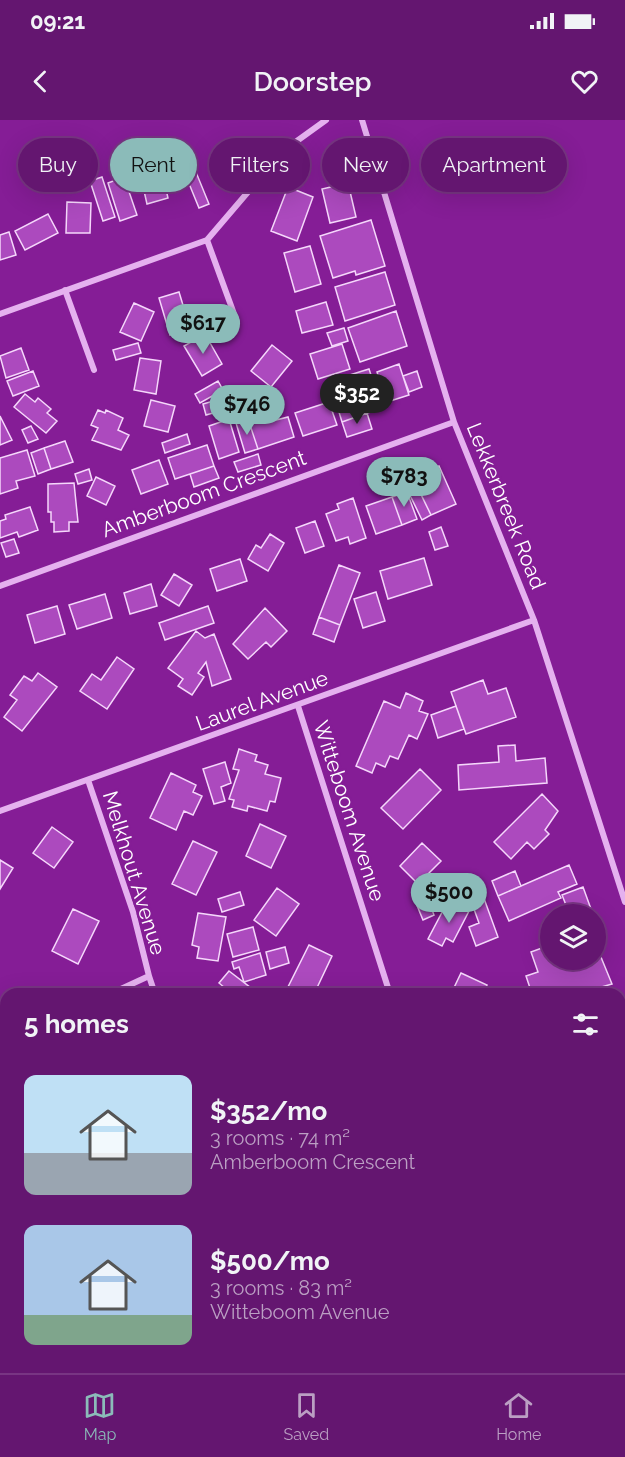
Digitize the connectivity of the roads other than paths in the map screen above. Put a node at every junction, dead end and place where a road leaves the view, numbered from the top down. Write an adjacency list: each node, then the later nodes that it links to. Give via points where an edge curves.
1 (326, 120): 3 (street, via 283,151)
2 (362, 120): 8 (street, Lekkerbreek Road)
3 (207, 240): 4 (street); 6 (street)
4 (65, 290): 5 (street); 7 (street)
5 (0, 314)
6 (237, 322)
7 (94, 370)
8 (454, 422): 9 (street, Amberboom Crescent); 10 (street, Lekkerbreek Road)
9 (0, 586)
10 (534, 620): 11 (street, Laurel Avenue); 14 (street, Lekkerbreek Road)
11 (298, 706): 12 (street, Laurel Avenue); 18 (street, Witteboom Avenue)
12 (88, 780): 13 (street, Laurel Avenue); 15 (street, Melkhout Avenue, via 133,912)
13 (0, 811)
14 (625, 902)
15 (149, 976): 16 (street, Melkhout Avenue); 17 (street, Melkhout Avenue)
16 (123, 988)
17 (153, 988)
18 (388, 988)

